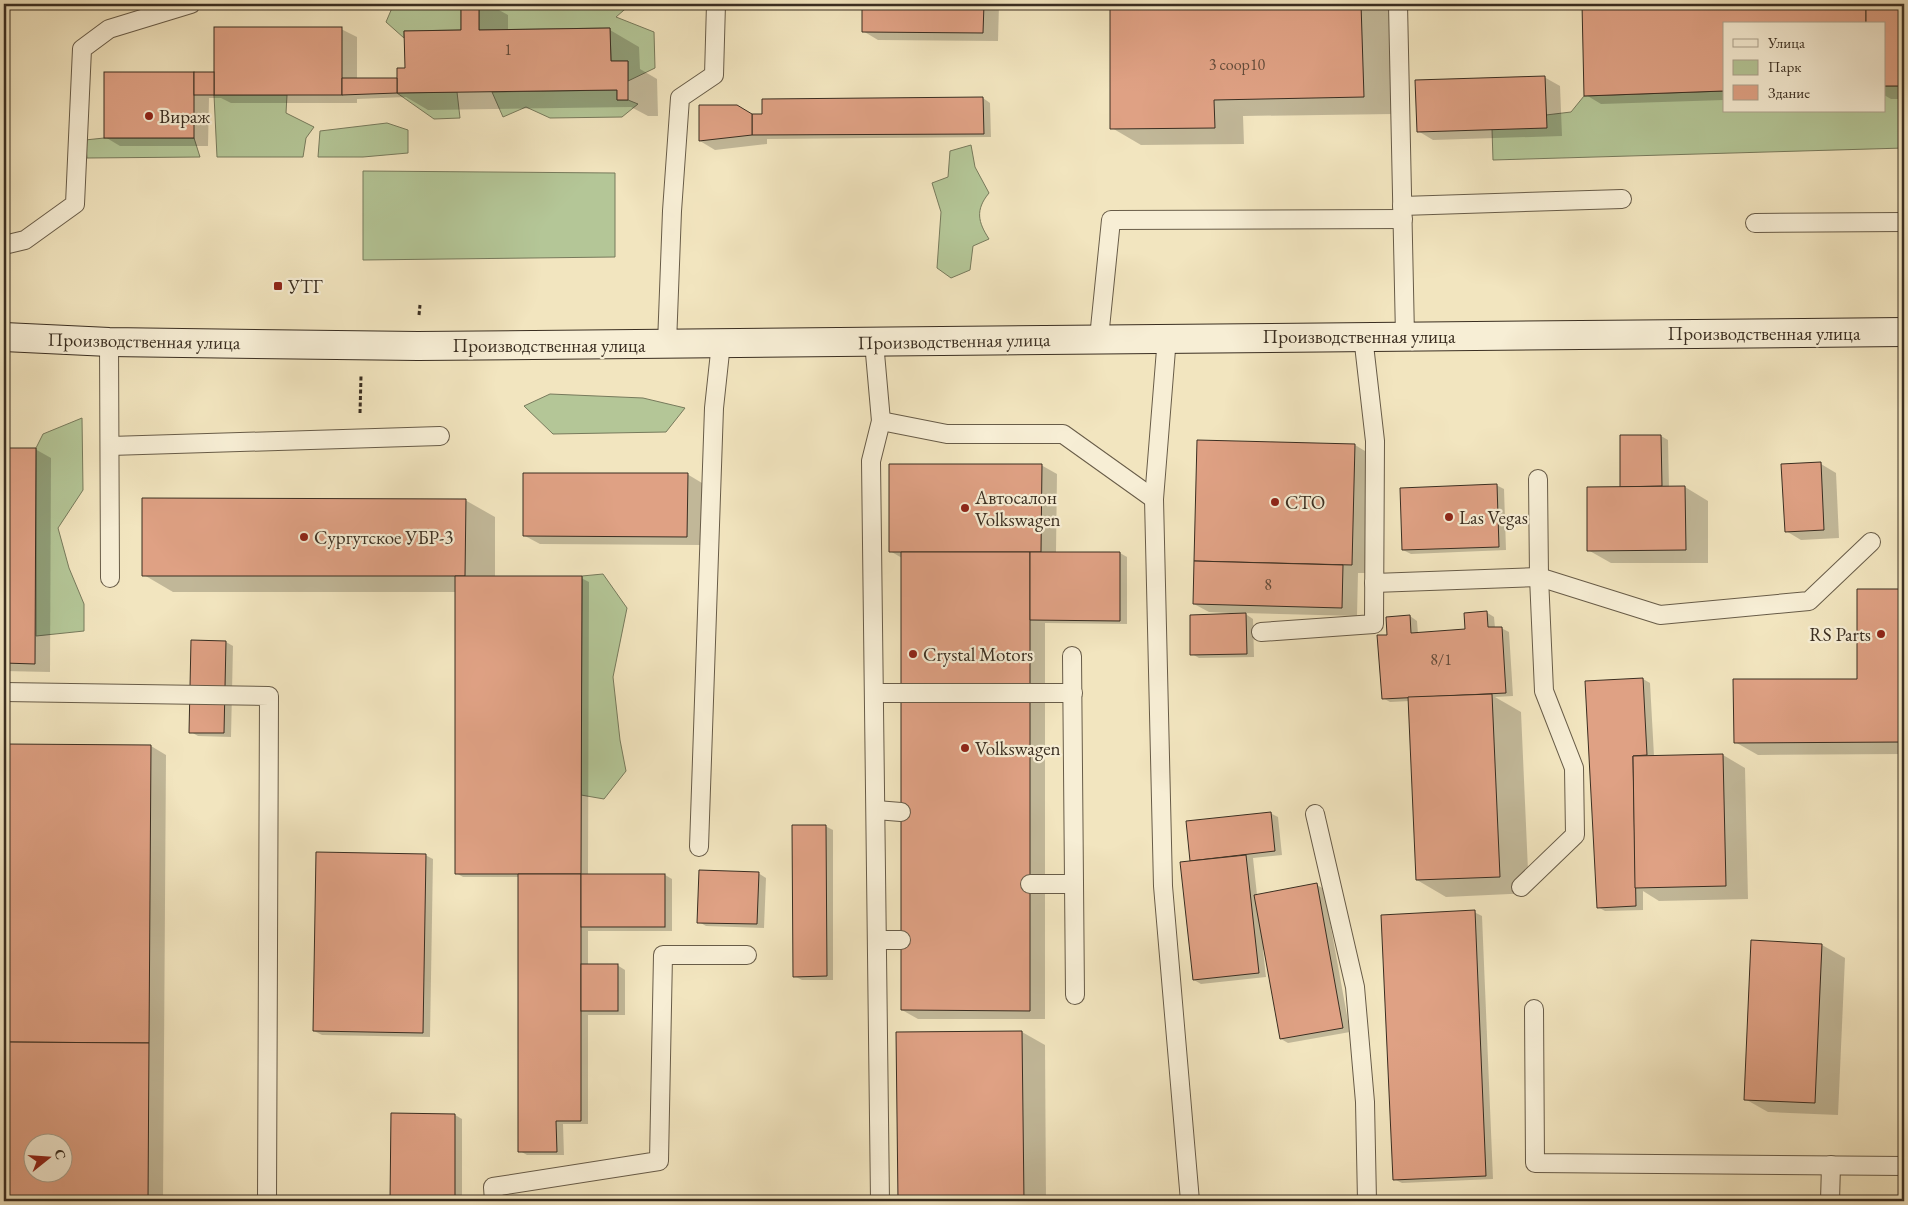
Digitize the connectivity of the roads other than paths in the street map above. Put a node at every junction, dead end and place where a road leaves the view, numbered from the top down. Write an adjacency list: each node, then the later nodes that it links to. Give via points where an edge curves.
1 (191, 4): 8 (lane, via 110,29 82,49 74,204 26,240)
2 (716, 4): 17 (lane, via 714,75 680,98)
3 (1398, 4): 5 (lane)
4 (1622, 199): 5 (lane)
5 (1403, 212): 11 (lane); 13 (lane, via 1111,220)
6 (1904, 222): 7 (lane)
7 (1755, 223)
8 (4, 245)
9 (1904, 332): 11 (main road, Производственная улица)
10 (1363, 336): 11 (main road, Производственная улица); 14 (main road, Производственная улица); 27 (lane, via 1375,441)
11 (1405, 336)
12 (4, 337): 15 (main road, Производственная улица)
13 (1099, 338): 14 (main road, Производственная улица); 16 (main road, Производственная улица)
14 (1167, 338): 23 (lane)
15 (109, 342): 17 (main road, Производственная улица, via 418,346); 21 (lane)
16 (874, 342): 18 (main road, Производственная улица); 19 (lane)
17 (667, 344): 18 (main road, Производственная улица)
18 (721, 344): 36 (lane, via 714,408)
19 (881, 421): 23 (lane, via 947,434 1063,434); 31 (lane, via 871,461)
20 (440, 436): 21 (lane)
21 (110, 446): 26 (lane)
22 (1538, 478): 25 (lane)
23 (1154, 499): 50 (lane, via 1163,886)
24 (1872, 542): 25 (lane, via 1809,602 1660,614)
25 (1539, 577): 27 (lane); 39 (lane, via 1544,691 1574,768 1575,835)
26 (110, 578)
27 (1374, 583): 28 (lane, via 1374,624)
28 (1261, 632)
29 (1072, 656): 32 (lane)
30 (4, 692): 47 (lane, via 270,696)
31 (874, 693): 32 (lane); 33 (lane)
32 (1073, 694): 38 (lane)
33 (876, 810): 34 (lane); 40 (lane)
34 (901, 812)
35 (1315, 814): 51 (lane, via 1355,987 1365,1102)
36 (698, 847)
37 (1030, 884): 38 (lane)
38 (1074, 884): 43 (lane)
39 (1521, 887)
40 (877, 940): 41 (lane); 49 (lane)
41 (901, 940)
42 (747, 955): 48 (lane, via 663,954 659,1161 494,1187)
43 (1075, 995)
44 (1534, 1009): 45 (lane, via 1535,1163)
45 (1831, 1165): 46 (lane); 52 (lane)
46 (1904, 1166)
47 (267, 1201)
48 (494, 1201)
49 (880, 1201)
50 (1190, 1201)
51 (1367, 1201)
52 (1830, 1201)

